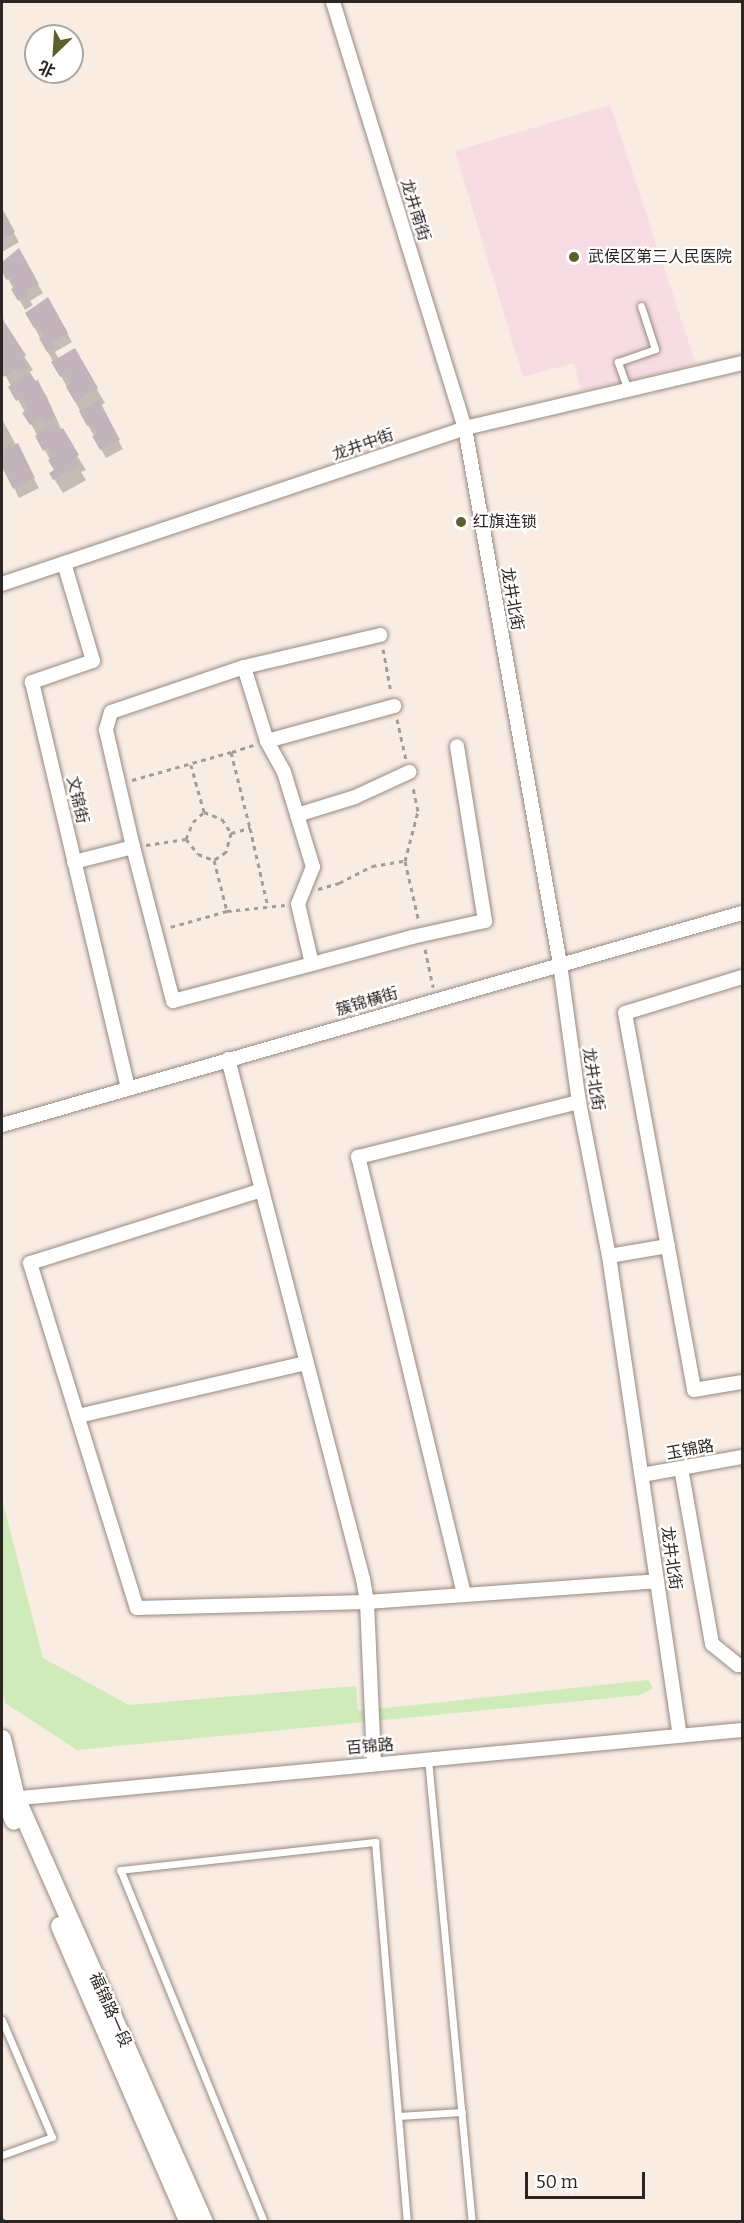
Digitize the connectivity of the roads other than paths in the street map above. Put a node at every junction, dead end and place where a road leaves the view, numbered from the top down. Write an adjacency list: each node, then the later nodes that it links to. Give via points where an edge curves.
1 (333, 2): 5 (street, 龙井南街)
2 (641, 306): 4 (lane, via 655,349 618,362)
3 (742, 363): 4 (street, 龙井中街)
4 (628, 390): 5 (street, 龙井中街)
5 (465, 428): 6 (street, 龙井中街); 19 (street, 龙井北街)
6 (64, 563): 7 (street, 龙井中街); 16 (street, 文锦街, via 93,661 32,682)
7 (2, 585)
8 (380, 635): 9 (street)
9 (244, 667): 11 (street); 15 (street, via 111,712 106,730)
10 (394, 706): 11 (street)
11 (267, 741): 14 (street, via 284,772)
12 (457, 746): 18 (street, via 485,921)
13 (409, 772): 14 (street, via 355,797)
14 (297, 815): 18 (street, via 313,867 300,899)
15 (133, 847): 16 (street); 18 (street, via 173,1001)
16 (74, 862): 22 (street, 文锦街)
17 (742, 913): 19 (street, 簇锦横街)
18 (312, 964)
19 (560, 964): 21 (street, 簇锦横街); 23 (street, 龙井北街)
20 (742, 977): 26 (street, via 625,1013)
21 (228, 1059): 22 (street, 簇锦横街); 25 (street)
22 (128, 1089): 24 (street, 簇锦横街)
23 (579, 1102): 27 (street, 龙井北街); 35 (street, via 358,1157)
24 (2, 1125)
25 (262, 1190): 28 (street); 30 (street, via 30,1263)
26 (668, 1246): 27 (street); 29 (street, via 694,1390)
27 (609, 1256): 33 (street, 龙井北街)
28 (305, 1363): 30 (street); 36 (street)
29 (742, 1382)
30 (78, 1416): 36 (street, via 137,1608)
31 (742, 1457): 32 (street, 玉锦路)
32 (681, 1468): 33 (street, 玉锦路); 37 (street, via 712,1644)
33 (642, 1475): 34 (street, 龙井北街)
34 (657, 1581): 35 (street); 39 (street, 龙井北街)
35 (464, 1594): 36 (street)
36 (367, 1602): 42 (street)
37 (742, 1665)
38 (742, 1730): 39 (street, 百锦路)
39 (680, 1736): 41 (street, 百锦路)
40 (2, 1739): 43 (street)
41 (428, 1759): 42 (street, 百锦路); 45 (lane)
42 (374, 1764): 43 (street, 百锦路)
43 (6, 1797): 48 (street, 福锦路一段); 49 (street, 福锦路一段)
44 (2, 2019): 47 (lane, via 52,2137)
45 (462, 2112): 46 (lane); 52 (lane)
46 (398, 2116): 50 (lane, via 375,1842 120,1870); 51 (lane)
47 (2, 2155)
48 (189, 2222)
49 (204, 2222)
50 (264, 2222)
51 (407, 2222)
52 (472, 2222)

